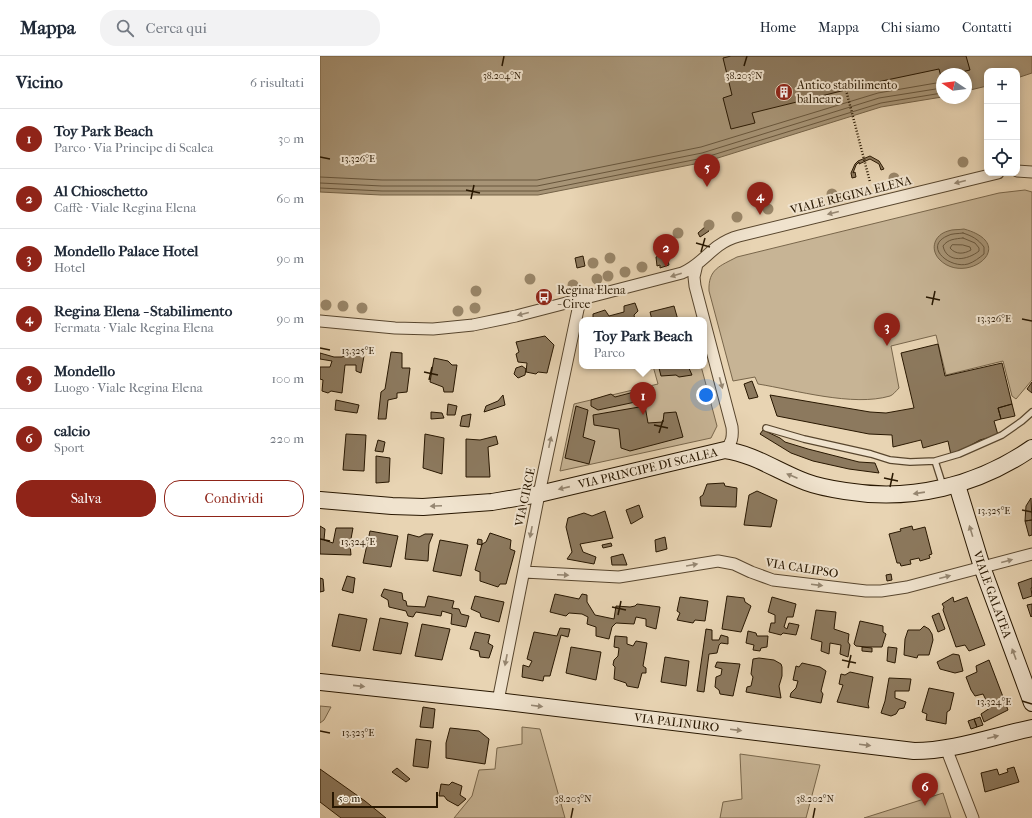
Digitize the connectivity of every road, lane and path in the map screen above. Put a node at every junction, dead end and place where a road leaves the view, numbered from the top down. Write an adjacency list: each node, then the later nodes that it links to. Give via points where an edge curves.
1 (846, 90): 5 (path)
2 (1020, 171): 3 (street)
3 (1032, 172)
4 (986, 176): 6 (street, VIALE REGINA ELENA, one-way to 6, via 739,236 718,246)
5 (870, 182)
6 (697, 264): 7 (street, VIALE REGINA ELENA, one-way to 7, via 690,270 675,275); 8 (street, one-way to 8, via 695,286)
7 (580, 300): 9 (street, VIALE REGINA ELENA, one-way to 9, via 473,325 395,328); 17 (street, VIA CIRCE, one-way to 7)
8 (703, 317)
9 (320, 322)
10 (707, 332): 14 (street, one-way to 14, via 732,427 733,437)
11 (1032, 412): 15 (lane, via 1002,436)
12 (766, 428): 15 (lane, via 890,460)
13 (1032, 448): 16 (main road, VIA PRINCIPE DI SCALEA, via 993,470)
14 (725, 450): 16 (main road, VIA PRINCIPE DI SCALEA, one-way to 14, via 909,494 862,494 808,483 745,455); 17 (main road, VIA PRINCIPE DI SCALEA, one-way to 17)
15 (936, 462): 16 (lane)
16 (950, 486): 20 (main road, VIALE GALATEA, one-way to 16)
17 (539, 494): 18 (main road, VIA PRINCIPE DI SCALEA, one-way to 18, via 492,502 423,507); 21 (street, VIA CIRCE, one-way to 21)
18 (320, 500)
19 (1032, 554): 20 (street, VIA CALIPSO, one-way to 19)
20 (982, 567): 21 (street, VIA CALIPSO, one-way to 20, via 618,577 718,561 734,564 773,580 881,591 907,587); 24 (main road, VIALE GALATEA, one-way to 20)
21 (524, 572): 23 (street, VIA CIRCE, one-way to 23)
22 (320, 682): 23 (main road, VIA PALINURO, one-way to 23)
23 (498, 701): 26 (main road, VIA PALINURO, one-way to 26, via 914,751)
24 (1032, 703)
25 (1032, 728): 26 (main road, VIA PALINURO, one-way to 25)
26 (946, 748): 27 (street)
27 (973, 818)

